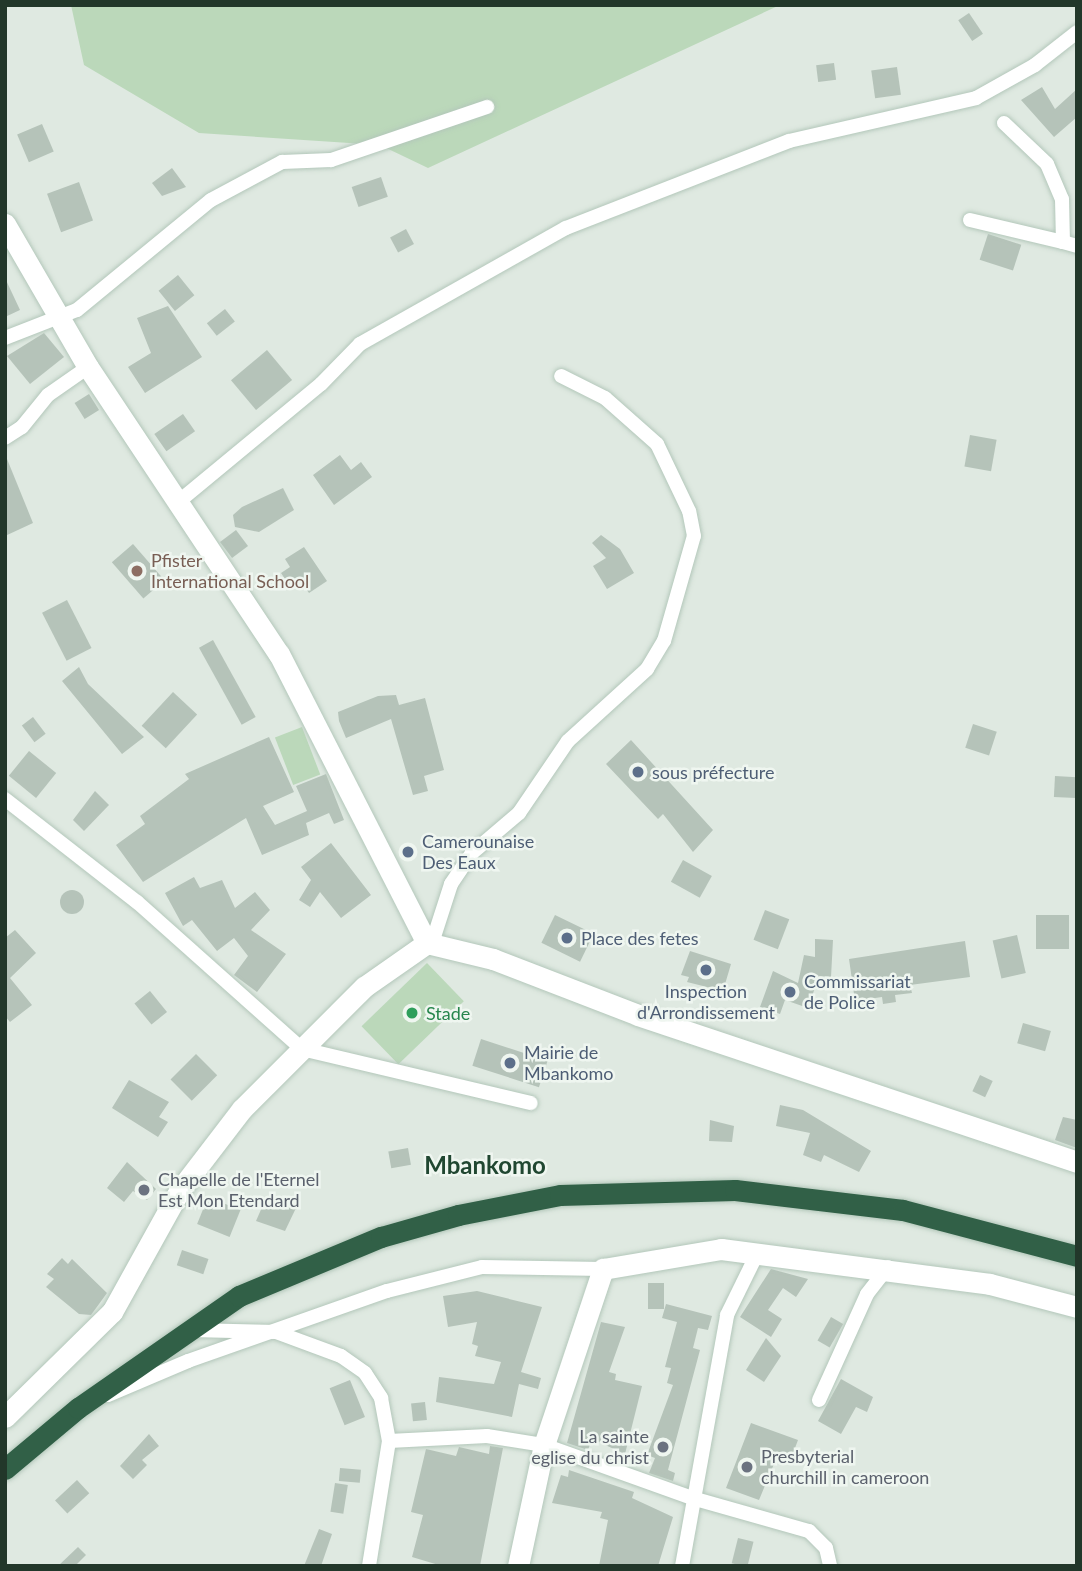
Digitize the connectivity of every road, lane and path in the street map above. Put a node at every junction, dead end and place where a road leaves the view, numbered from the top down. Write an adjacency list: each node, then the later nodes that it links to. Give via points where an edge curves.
1 (1077, 32): 12 (street, via 1035,65 976,98 789,141 566,228 360,344 321,384)
2 (487, 107): 7 (street, via 331,160 282,162 211,200 85,305)
3 (1004, 123): 6 (street, via 1047,164 1056,181)
4 (970, 220): 6 (street)
5 (5, 224): 7 (street)
6 (1070, 244)
7 (59, 316): 8 (street); 9 (street)
8 (5, 338)
9 (88, 367): 11 (street, via 48,395 22,428); 12 (street)
10 (561, 376): 14 (street, via 605,398 657,444 689,511 694,536 664,641 647,669 568,741 519,813 472,853 450,884)
11 (5, 438)
12 (177, 503): 14 (street, via 279,654)
13 (5, 799): 15 (street, via 137,902)
14 (429, 943): 15 (street, via 364,987); 17 (street)
15 (302, 1049): 16 (street); 27 (street, via 208,1149 112,1312)
16 (531, 1103)
17 (1077, 1162)
18 (757, 1254): 20 (street); 21 (street, via 721,1249); 31 (street, via 726,1315)
19 (1077, 1256): 23 (highway, via 903,1210 735,1190 560,1195 382,1237 239,1296)
20 (888, 1268): 22 (street, via 990,1284); 25 (street, via 867,1294)
21 (603, 1269): 24 (street, via 482,1267 387,1291); 29 (street)
22 (1077, 1307)
23 (185, 1330): 24 (street); 26 (highway)
24 (276, 1332): 26 (street, via 188,1361); 28 (street, via 341,1356 365,1373 381,1398)
25 (819, 1401)
26 (79, 1408): 30 (highway)
27 (5, 1417)
28 (388, 1441): 29 (street, via 487,1436); 32 (street)
29 (544, 1445): 31 (street); 33 (street)
30 (5, 1469)
31 (692, 1498): 34 (street); 35 (street, via 809,1531 826,1548)
32 (369, 1566)
33 (518, 1566)
34 (682, 1566)
35 (830, 1566)

